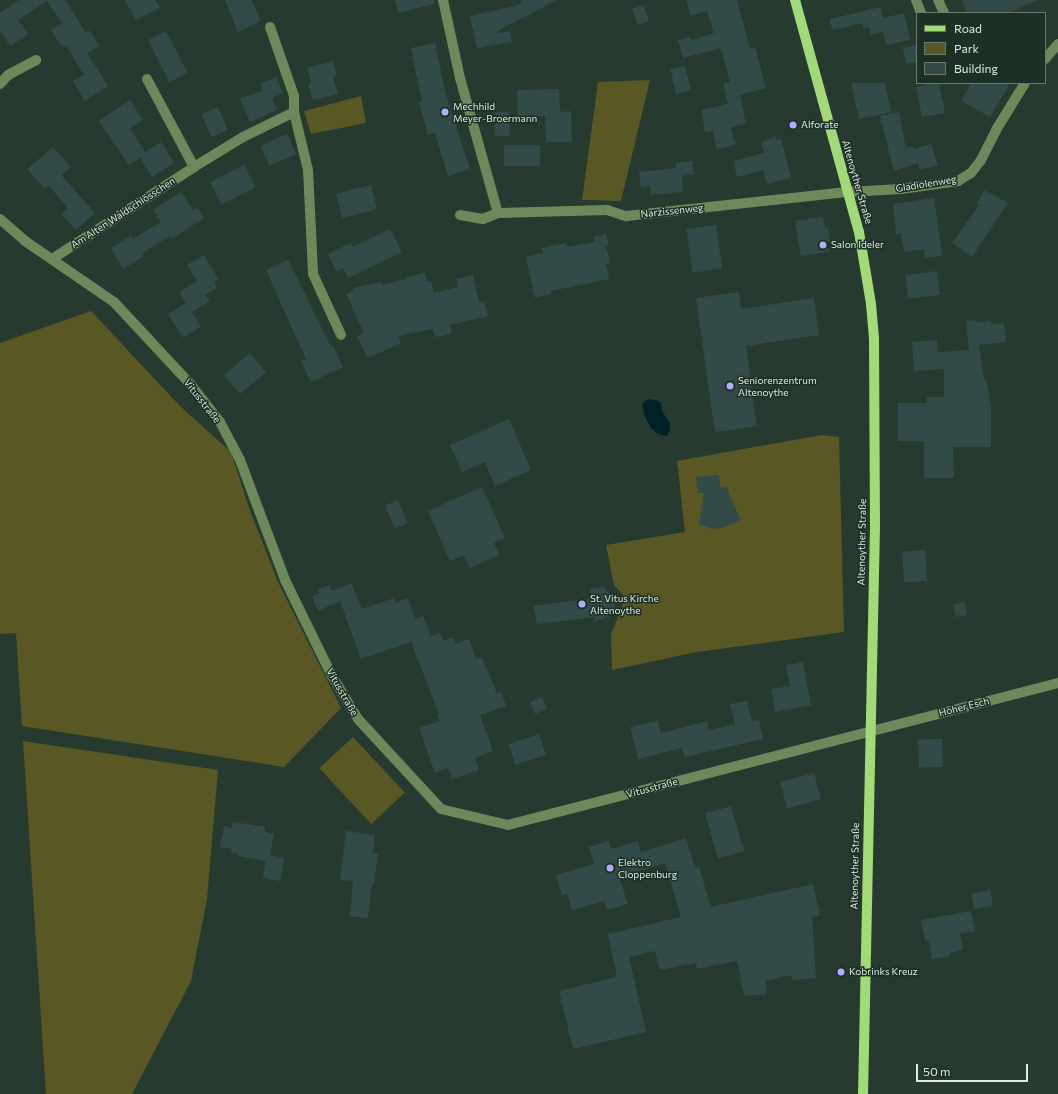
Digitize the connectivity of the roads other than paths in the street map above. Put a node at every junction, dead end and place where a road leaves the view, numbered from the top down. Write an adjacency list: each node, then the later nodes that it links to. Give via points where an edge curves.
1 (443, 0): 17 (street, via 460,78)
2 (795, 0): 16 (main road, Altenoyther Straße)
3 (916, 0): 5 (street)
4 (938, 0): 6 (street)
5 (921, 12)
6 (944, 12)
7 (270, 27): 14 (street, via 294,96)
8 (1058, 44): 9 (street)
9 (1046, 58)
10 (36, 60): 12 (street, via 8,74)
11 (147, 79): 15 (street)
12 (0, 84)
13 (1024, 84): 16 (street, Gladiolenweg, via 981,160 971,173 958,181 901,189)
14 (294, 112): 15 (street, Am Alten Waldschlösschen, via 243,137); 21 (street, via 308,170 314,274)
15 (194, 167): 20 (street, Am Alten Waldschlösschen)
16 (847, 192): 17 (street, Narzissenweg, via 626,216 607,210); 23 (main road, Altenoyther Straße, via 866,264 874,339 875,519)
17 (498, 213): 18 (street, Narzissenweg, via 483,219)
18 (460, 215)
19 (0, 219): 20 (street, Vitusstraße, via 25,241)
20 (52, 259): 23 (street, Vitusstraße, via 114,302 191,385 220,422 240,460 285,580 332,676 358,719 441,809 508,825)
21 (341, 334)
22 (1058, 683): 23 (street, Hoher Esch)
23 (871, 730): 24 (main road, Altenoyther Straße)
24 (863, 1094)

